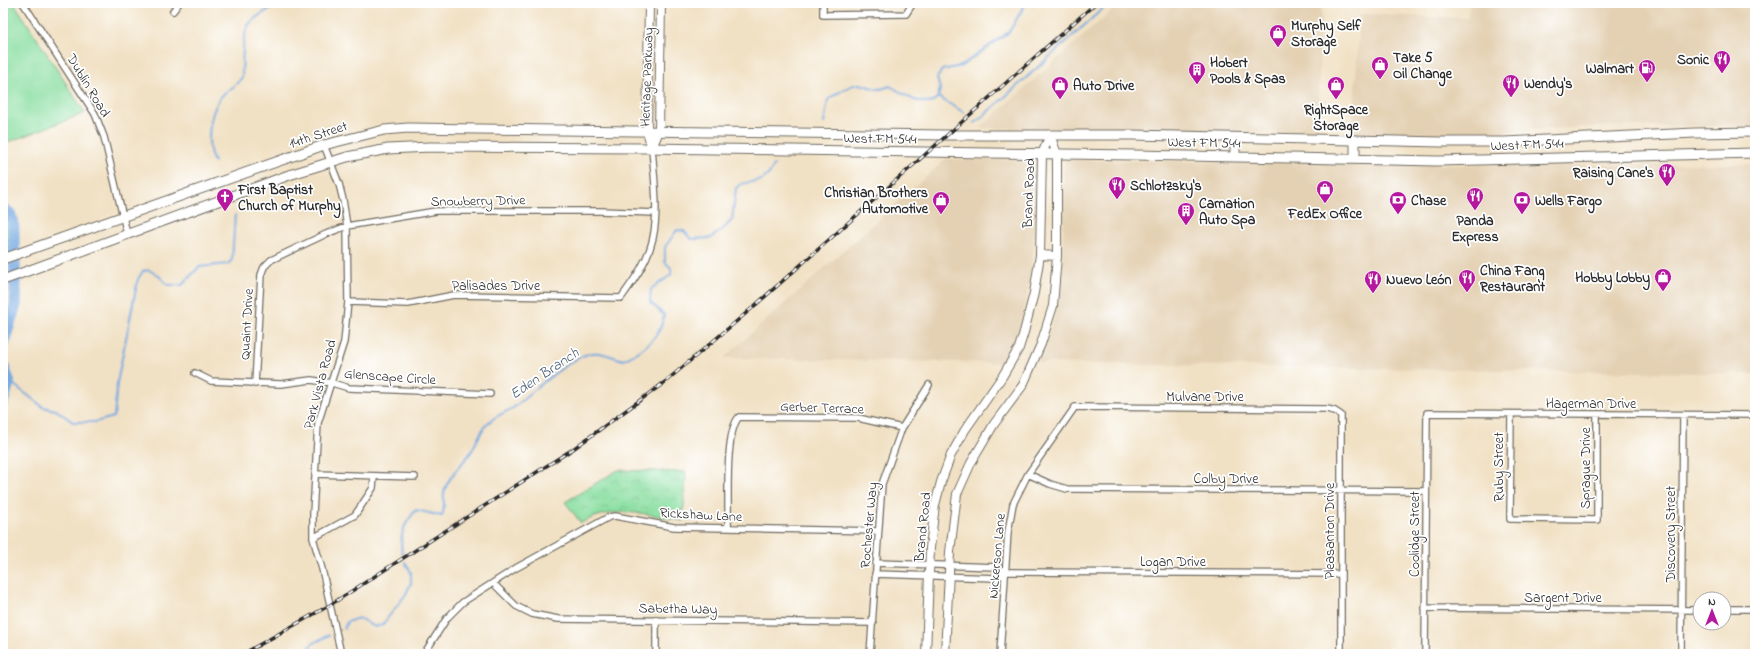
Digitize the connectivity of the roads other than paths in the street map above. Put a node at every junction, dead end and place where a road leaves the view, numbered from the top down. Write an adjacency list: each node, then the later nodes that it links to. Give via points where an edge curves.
1 (23, 3): 25 (street, Dublin Road, via 95,114 104,137)
2 (179, 3): 7 (street)
3 (649, 3): 8 (main road, Heritage Parkway)
4 (661, 3): 9 (main road, Heritage Parkway)
5 (823, 3): 6 (street, via 823,15 906,14)
6 (913, 3)
7 (173, 11)
8 (647, 131): 9 (main road, 14th Street); 15 (main road, 14th Street, via 408,128 384,130); 16 (main road, Heritage Parkway)
9 (659, 131): 11 (main road, West FM 544); 16 (main road, Heritage Parkway)
10 (1755, 132): 14 (main road, West FM 544)
11 (1050, 135): 12 (main road, West FM 544); 18 (main road, Brand Road); 19 (main road, Brand Road)
12 (1235, 138): 13 (main road, West FM 544); 20 (main road)
13 (1355, 140): 14 (main road, West FM 544); 22 (main road)
14 (1560, 140): 21 (main road)
15 (324, 145): 23 (street, Park Vista Road); 25 (main road, 14th Street)
16 (652, 148): 18 (main road, West FM 544); 23 (main road, via 408,148 388,149); 24 (street)
17 (1755, 153): 21 (main road, West FM 544)
18 (1042, 154): 19 (main road, West FM 544); 28 (main road, Brand Road)
19 (1057, 154): 20 (main road, West FM 544); 29 (main road, Brand Road)
20 (1235, 157): 22 (main road, West FM 544)
21 (1559, 157): 22 (main road, West FM 544, via 1438,161)
22 (1355, 159)
23 (331, 162): 26 (street, Park Vista Road, via 340,184); 27 (main road)
24 (655, 213): 26 (street, Snowberry Drive, via 436,211); 33 (street, Palisades Drive, via 653,239 638,275 621,298 454,295 408,304)
25 (123, 216): 27 (street, Dublin Road); 30 (main road, 14th Street)
26 (347, 226): 31 (street, Snowberry Drive, via 271,260); 33 (street, Park Vista Road)
27 (127, 234): 32 (main road)
28 (1040, 255): 29 (main road); 58 (main road, Brand Road, via 1034,293 1019,348 951,455 941,482 935,505)
29 (1057, 256): 59 (main road, Brand Road, via 1053,306 1041,344 1023,385 994,424 971,462 957,494)
30 (3, 259)
31 (264, 266): 36 (street, Quaint Drive, via 261,275)
32 (3, 280)
33 (348, 302): 35 (street, Park Vista Road, via 344,342)
34 (195, 373): 36 (street, Glenscape Circle, via 211,381)
35 (332, 383): 36 (street, Glenscape Circle, via 311,380); 38 (street, Glenscape Circle, via 349,388); 47 (street, Park Vista Road, via 318,422)
36 (255, 384)
37 (929, 385): 46 (street, Rochester Way)
38 (490, 394)
39 (1075, 407): 40 (street, Mulvane Drive); 48 (street, Nickerson Lane)
40 (1335, 411): 51 (street, Pleasanton Drive, via 1340,415)
41 (1427, 413): 42 (street, Hagerman Drive); 52 (street, Coolidge Street)
42 (1511, 414): 43 (street, Hagerman Drive); 53 (street, Ruby Street, via 1510,519)
43 (1597, 415): 44 (street, Hagerman Drive); 53 (street, Sprague Drive)
44 (1683, 415): 45 (street, Hagerman Drive); 67 (street, Discovery Street)
45 (1755, 415)
46 (902, 428): 54 (street, Gerber Terrace, via 858,418 739,417 734,422 729,448); 55 (street, Rochester Way, via 882,484)
47 (315, 474): 49 (street); 56 (street, Park Vista Road)
48 (1028, 474): 51 (street, Colby Drive, via 1067,489); 60 (street, Nickerson Lane, via 1013,504 1008,532)
49 (374, 476): 50 (street); 56 (street, via 373,488 355,515)
50 (415, 477)
51 (1341, 490): 52 (street, Colby Drive); 62 (street, Pleasanton Drive)
52 (1426, 491): 66 (street, Coolidge Street)
53 (1597, 520)
54 (728, 528): 55 (street, Rickshaw Lane); 65 (street, Rickshaw Lane, via 674,527 616,516 609,517 516,568)
55 (878, 531): 57 (street, Rochester Way)
56 (314, 538): 73 (street, Park Vista Road)
57 (876, 563): 58 (street, Logan Drive); 61 (street, Rochester Way)
58 (930, 566): 59 (street, Logan Drive); 63 (main road, Brand Road)
59 (949, 566): 60 (street, Logan Drive, via 997,567); 64 (main road, Brand Road)
60 (1006, 572): 62 (street, Logan Drive); 64 (street, Logan Drive, via 997,578); 79 (street, Nickerson Lane)
61 (876, 574): 63 (street, Logan Drive); 72 (street, Rochester Way)
62 (1341, 574): 80 (street, Pleasanton Drive)
63 (930, 576): 64 (street, Logan Drive); 77 (main road, Brand Road)
64 (949, 576): 78 (main road, Brand Road)
65 (494, 584): 71 (street, Sabetha Way, via 516,606 538,615 558,619); 74 (street, Rickshaw Lane, via 463,602 447,618)
66 (1425, 608): 67 (street, Sargent Drive); 81 (street, Coolidge Street)
67 (1682, 610): 68 (street, Sargent Drive); 82 (street, Discovery Street)
68 (1692, 610)
69 (1732, 610): 70 (street)
70 (1755, 610)
71 (656, 620): 72 (street, Sabetha Way); 75 (street)
72 (873, 623): 76 (street, Rochester Way)
73 (341, 654)
74 (424, 654)
75 (656, 654)
76 (870, 654)
77 (926, 654)
78 (945, 654)
79 (1000, 654)
80 (1341, 654)
81 (1425, 654)
82 (1681, 654)

